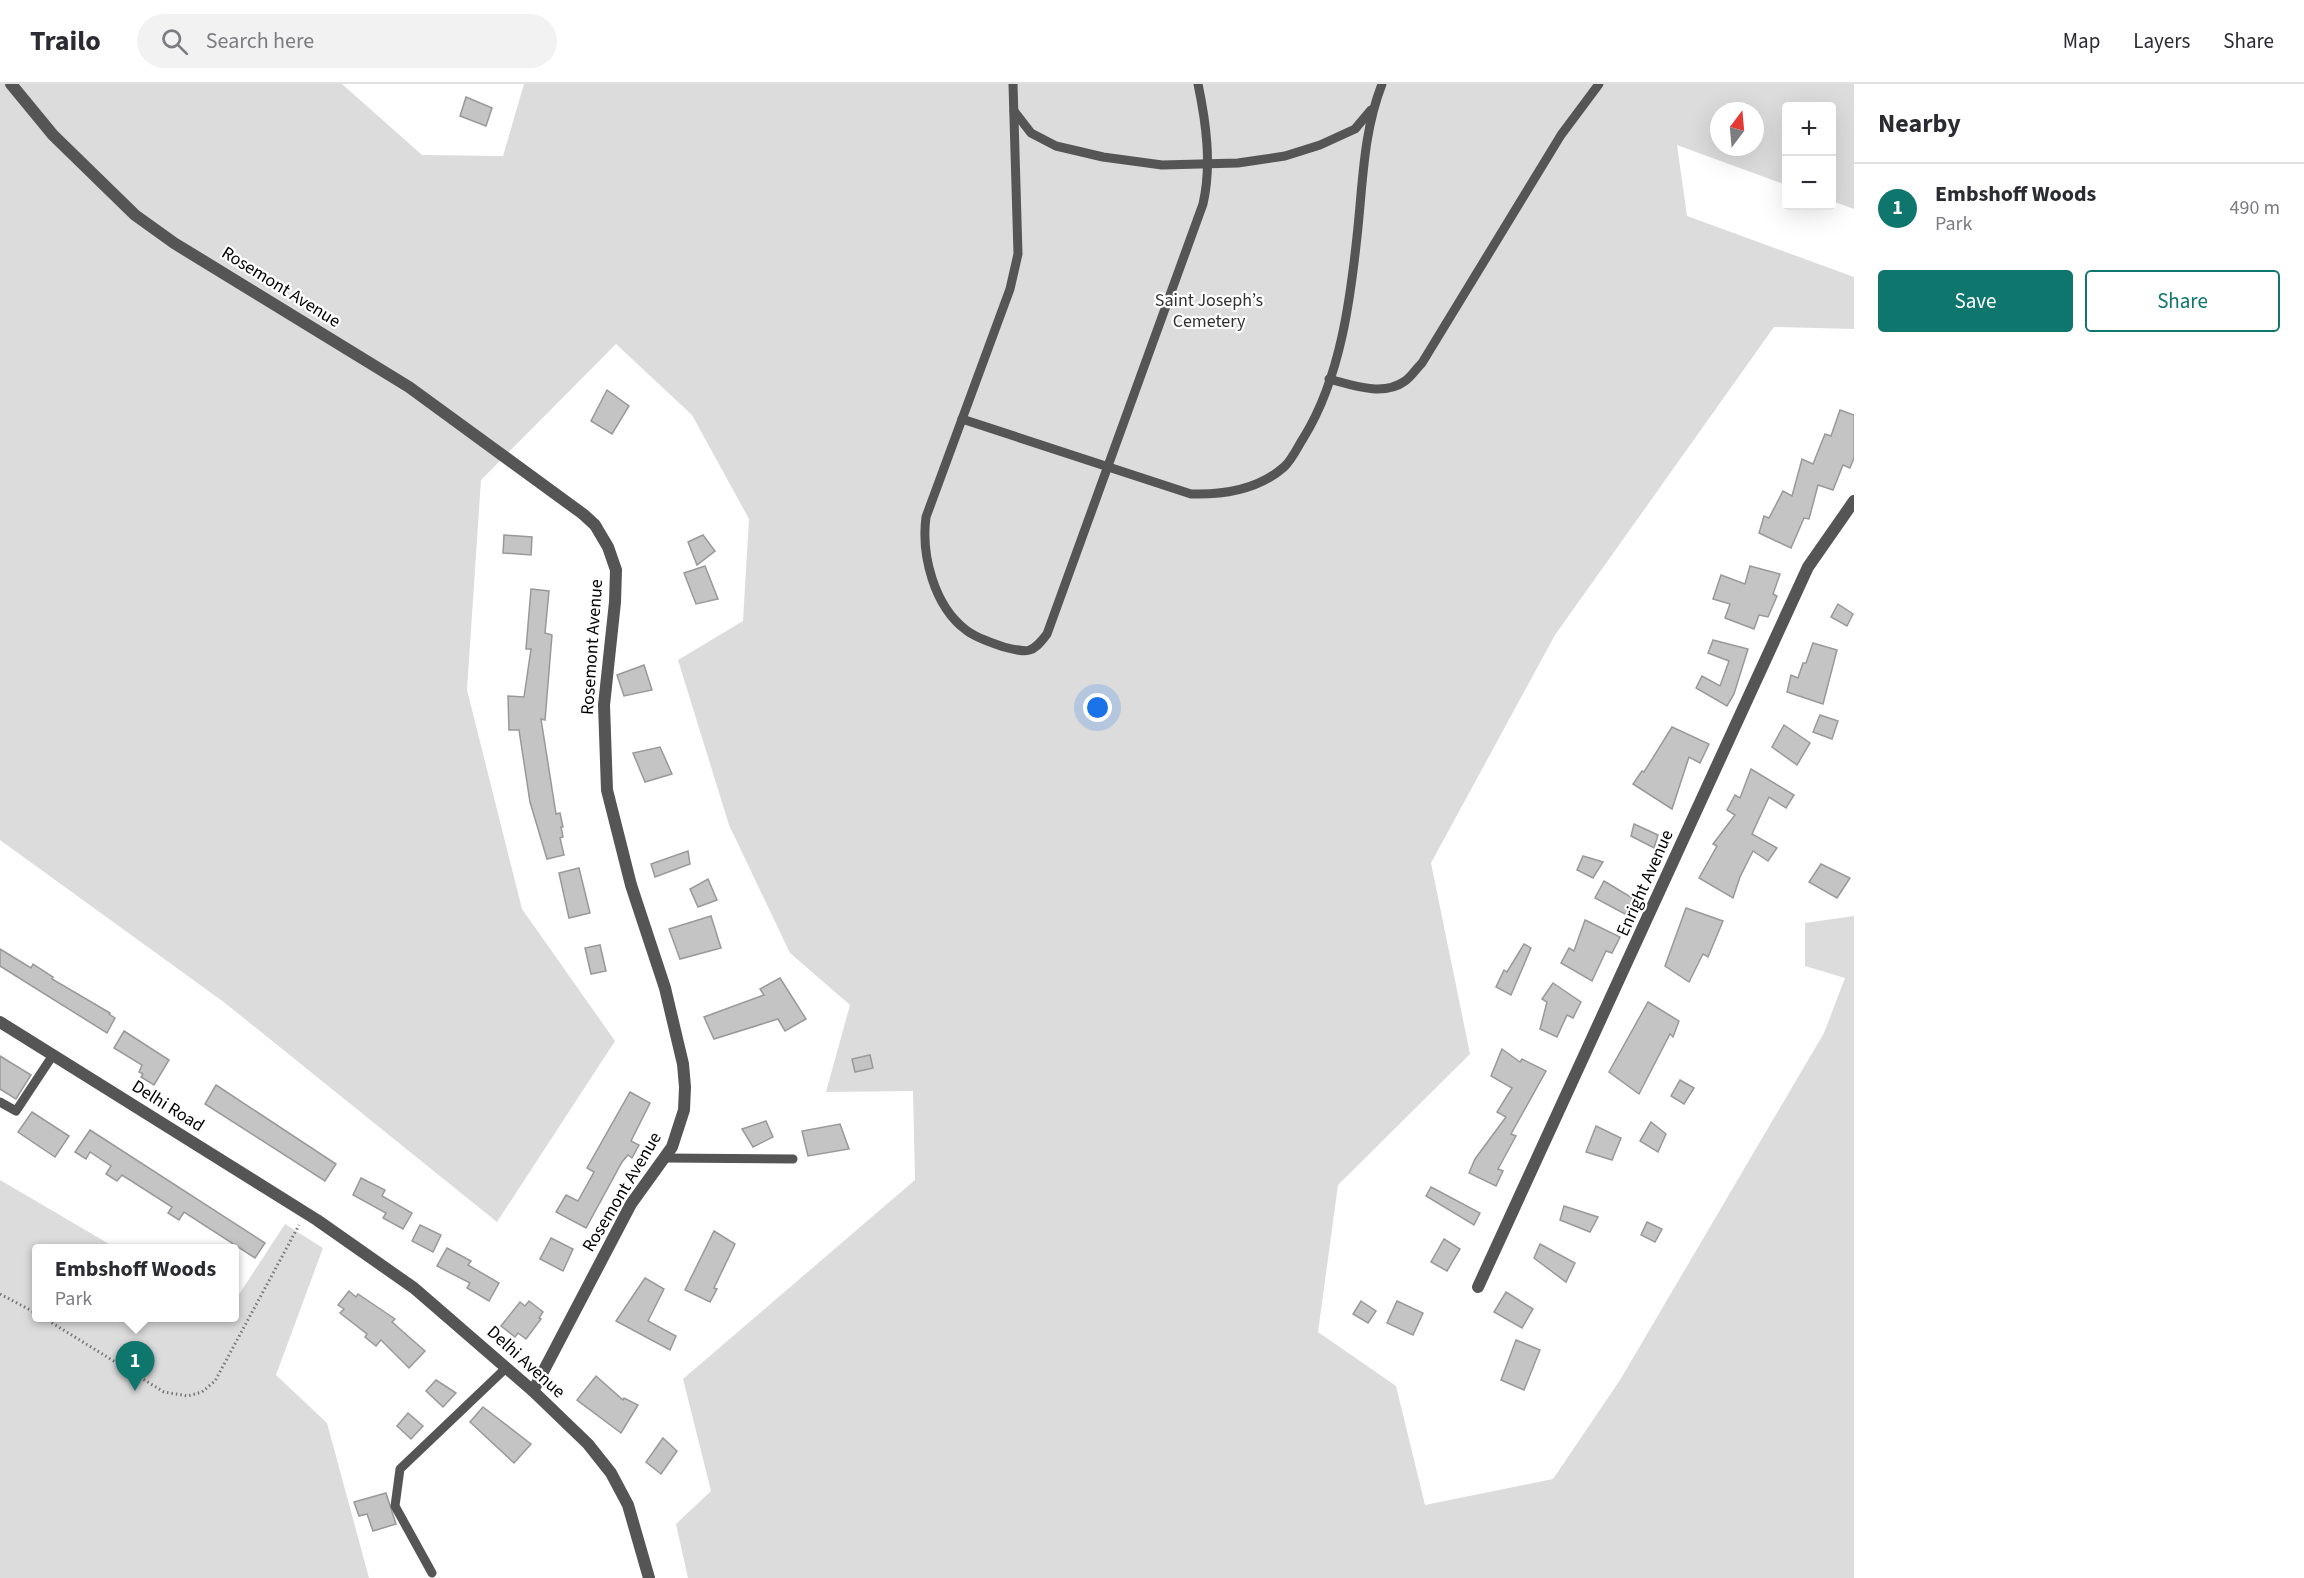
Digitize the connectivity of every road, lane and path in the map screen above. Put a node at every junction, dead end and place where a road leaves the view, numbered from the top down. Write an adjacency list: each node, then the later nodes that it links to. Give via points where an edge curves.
1 (11, 84): 16 (street, Rosemont Avenue, via 52,135 135,215 409,387 595,525 616,570 604,705 607,790 683,1064 684,1110)
2 (1013, 84): 7 (lane)
3 (1198, 84): 8 (lane)
4 (1382, 84): 6 (lane)
5 (1599, 84): 9 (lane, via 1561,135 1422,363 1404,382 1385,389)
6 (1373, 109): 8 (lane, via 1355,129 1320,145 1238,164); 9 (lane, via 1344,323)
7 (1014, 111): 8 (lane, via 1031,133 1056,146 1103,158 1162,165); 10 (lane, via 1018,254 1010,289)
8 (1207, 164): 11 (lane, via 1203,204)
9 (1329, 379): 11 (lane, via 1311,425 1285,466 1256,484 1218,495 1191,494)
10 (962, 418): 11 (lane); 11 (lane, via 926,517 923,538 932,578 950,614 967,631 995,644 1023,652 1036,649 1047,634)
11 (1107, 468)
12 (1854, 501): 20 (street, Enright Avenue, via 1808,567)
13 (0, 1022): 14 (street, Delhi Road)
14 (53, 1055): 15 (lane, via 16,1111); 18 (street, Delhi Road)
15 (0, 1102)
16 (665, 1158): 17 (lane); 25 (street, Rosemont Avenue, via 631,1204)
17 (794, 1159)
18 (305, 1213): 19 (street, Delhi Road); 23 (path, via 215,1381 202,1392 188,1396 164,1392)
19 (317, 1220): 24 (street, Delhi Avenue, via 414,1288)
20 (1478, 1287)
21 (0, 1294): 22 (path)
22 (32, 1311)
23 (53, 1322)
24 (506, 1368): 25 (street, Delhi Avenue); 26 (lane, via 400,1469 395,1506)
25 (533, 1391): 27 (street, Delhi Avenue, via 588,1443 611,1473 628,1505)
26 (432, 1573)
27 (649, 1578)

